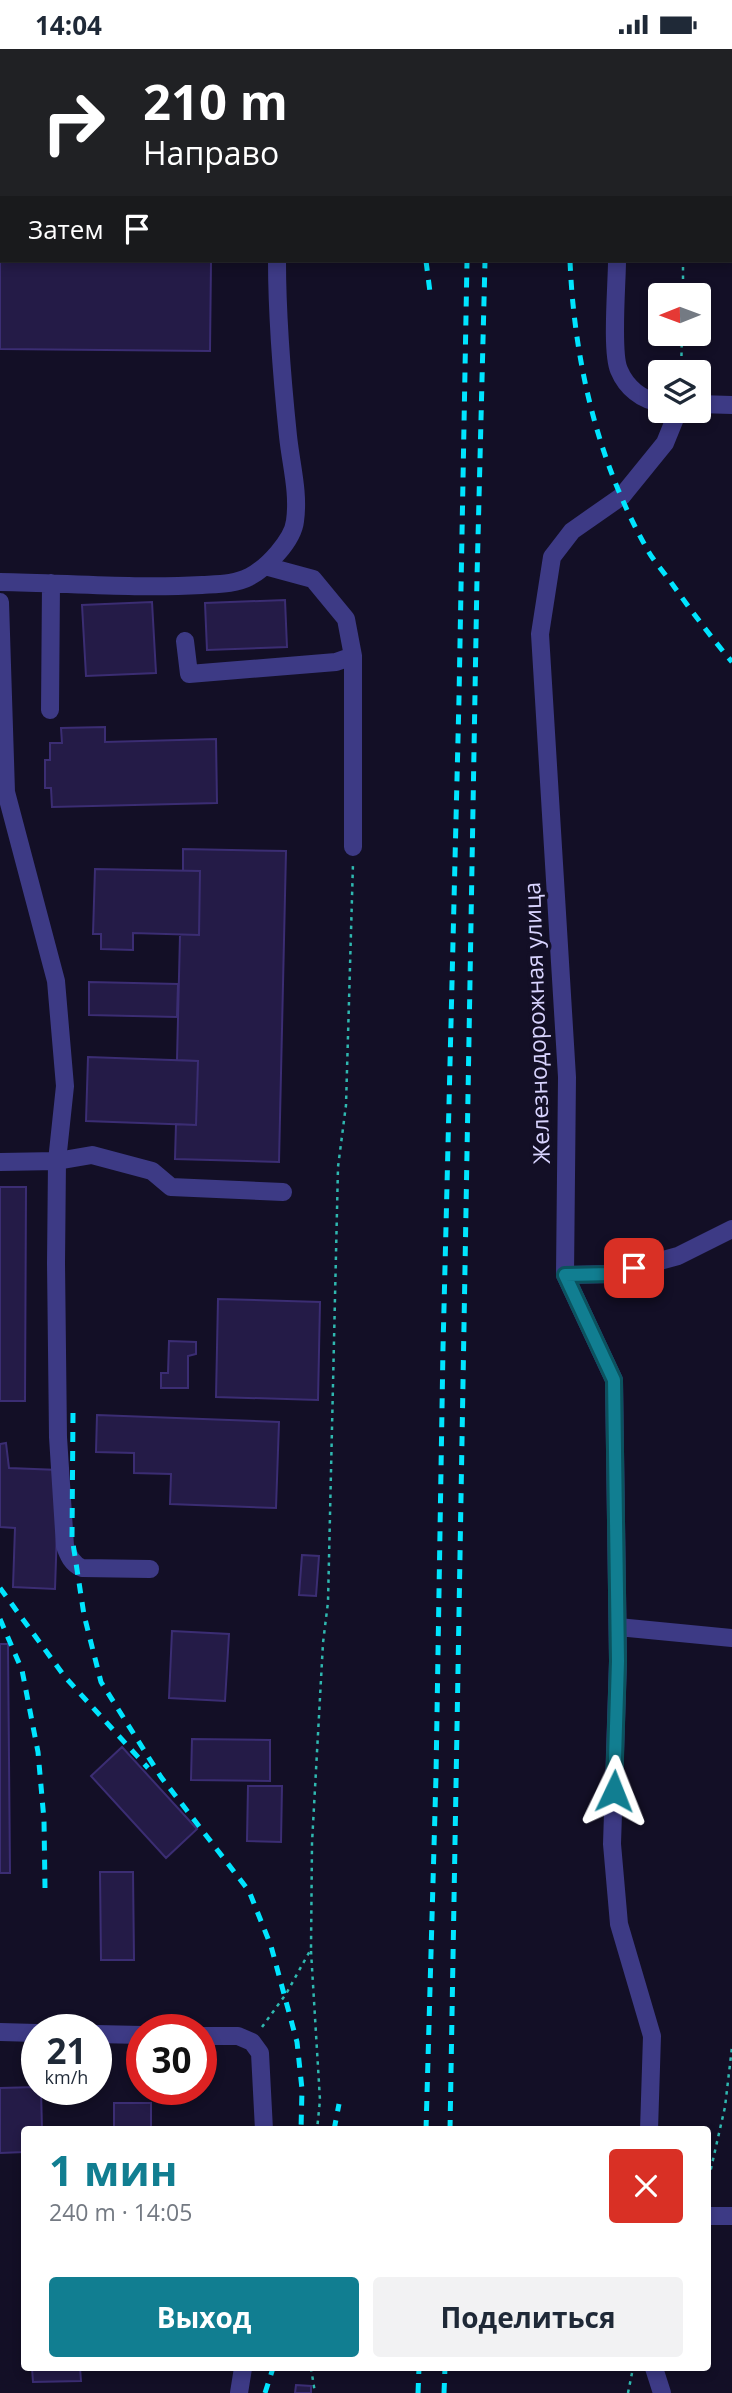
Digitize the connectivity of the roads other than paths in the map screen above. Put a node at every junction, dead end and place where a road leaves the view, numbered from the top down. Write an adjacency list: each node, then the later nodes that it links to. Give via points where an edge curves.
1 (277, 263): 7 (street, via 295,524)
2 (617, 263): 3 (street, via 616,361 631,390)
3 (648, 400)
4 (711, 404): 5 (street)
5 (732, 405)
6 (673, 423): 19 (street, Железнодорожная улица, via 665,443 622,496 572,531 552,557 540,634 567,1077)
7 (265, 566): 9 (street, via 248,578 227,583); 12 (street, via 313,579 346,619)
8 (0, 582): 9 (street)
9 (51, 583): 13 (street)
10 (0, 602): 15 (street, via 6,792 56,981 65,1086)
11 (185, 642): 12 (street, via 189,674 336,662)
12 (353, 656): 14 (street)
13 (50, 710)
14 (353, 847)
15 (58, 1161): 16 (street); 17 (street, via 92,1155 152,1171 172,1187); 20 (street, via 58,1437 65,1546 69,1557 82,1568)
16 (0, 1162)
17 (283, 1192)
18 (732, 1229): 19 (street, via 678,1256 612,1274)
19 (565, 1275): 21 (street, Железнодорожная улица, via 614,1380)
20 (150, 1569)
21 (618, 1627): 22 (street); 27 (street, Железнодорожная улица, via 612,1844 619,1924 652,2036)
22 (732, 1638)
23 (0, 2032): 24 (street)
24 (21, 2033)
25 (217, 2036): 26 (street, via 238,2036 252,2042 260,2053)
26 (264, 2126)
27 (649, 2126)
28 (711, 2215): 29 (street)
29 (732, 2216)
30 (243, 2371): 32 (street)
31 (655, 2371): 33 (street)
32 (239, 2393)
33 (662, 2393)

